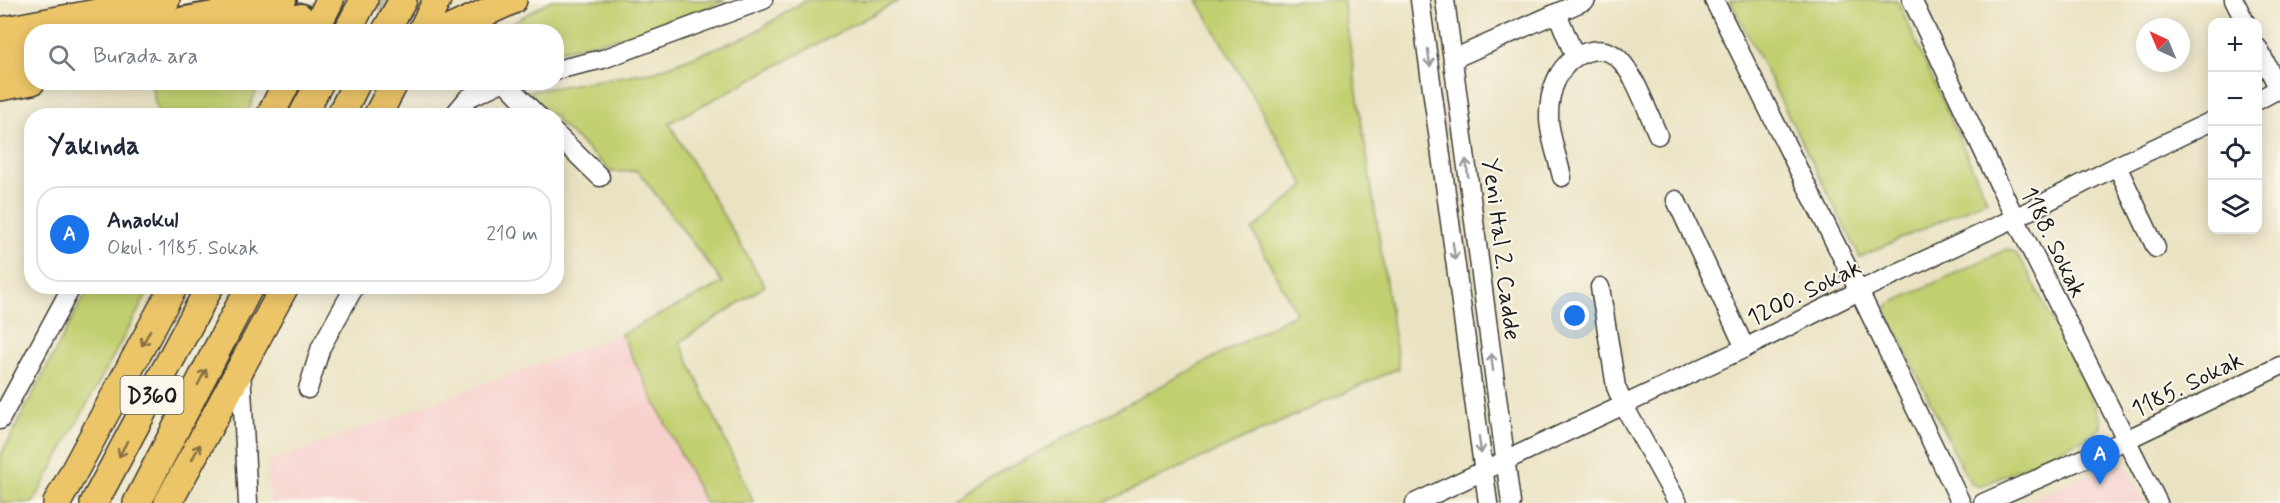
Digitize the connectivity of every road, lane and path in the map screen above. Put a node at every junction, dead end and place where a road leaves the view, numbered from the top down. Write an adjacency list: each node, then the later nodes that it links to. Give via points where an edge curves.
1 (166, 0): 17 (highway)
2 (330, 0): 15 (highway)
3 (364, 0): 20 (highway)
4 (403, 0): 21 (highway)
5 (438, 0): 22 (highway)
6 (513, 0): 23 (highway)
7 (763, 0): 33 (street, via 603,59)
8 (1420, 0): 77 (street, one-way to 77)
9 (1445, 0): 30 (street, Yeni Hal 2. Cadde)
10 (1586, 0): 14 (street)
11 (1714, 0): 62 (street)
12 (1912, 0): 59 (street, 1188. Sokak)
13 (2234, 0): 16 (street)
14 (1557, 13): 29 (street); 30 (street)
15 (300, 16): 18 (main road); 19 (main road)
16 (2243, 18)
17 (37, 24)
18 (204, 24)
19 (245, 24)
20 (351, 24)
21 (390, 24)
22 (426, 24)
23 (460, 24)
24 (24, 27): 25 (highway)
25 (0, 31)
26 (24, 46): 27 (main road)
27 (0, 50)
28 (2262, 56): 43 (street)
29 (1575, 57): 53 (street, via 1605,50 1620,60); 57 (street, via 1560,70 1550,118)
30 (1453, 59): 76 (street, Yeni Hal 2. Cadde, one-way to 30)
31 (24, 62): 32 (main road)
32 (0, 66)
33 (564, 68)
34 (24, 82): 35 (highway)
35 (0, 87)
36 (267, 90): 45 (highway)
37 (283, 90): 46 (highway)
38 (316, 90): 47 (highway)
39 (353, 90): 48 (highway)
40 (391, 90): 49 (highway)
41 (486, 90): 50 (street, via 468,98)
42 (512, 90): 51 (street)
43 (2279, 90): 44 (street)
44 (2262, 98)
45 (269, 108)
46 (273, 108)
47 (306, 108)
48 (344, 108)
49 (381, 108)
50 (460, 108)
51 (530, 108)
52 (2208, 123): 55 (street, 1200. Sokak)
53 (1658, 135)
54 (564, 142): 56 (street)
55 (2117, 165): 59 (street, 1200. Sokak); 60 (street)
56 (600, 177)
57 (1562, 177)
58 (1676, 200): 69 (street)
59 (2015, 218): 62 (street, 1200. Sokak); 75 (street, 1188. Sokak)
60 (2156, 248)
61 (1600, 287): 73 (street, via 1616,387)
62 (1859, 291): 69 (street, 1200. Sokak); 87 (street)
63 (68, 294): 74 (street)
64 (170, 294): 78 (highway, one-way to 78)
65 (206, 294): 79 (highway, D360, one-way to 79)
66 (245, 294): 80 (highway, D360, one-way to 66)
67 (281, 294): 71 (highway)
68 (351, 294): 72 (street, via 321,347)
69 (1745, 348): 73 (street, 1200. Sokak)
70 (2280, 366): 75 (street, 1185. Sokak)
71 (241, 368): 81 (highway, one-way to 71); 82 (street)
72 (308, 389)
73 (1624, 406): 76 (street, 1200. Sokak); 86 (street)
74 (0, 420)
75 (2126, 440): 88 (street, 1185. Sokak); 89 (street, 1188. Sokak)
76 (1504, 462): 77 (street, 1200. Sokak); 85 (street, Yeni Hal 2. Cadde)
77 (1483, 472): 83 (street, 1200. Sokak); 84 (street)
78 (57, 503)
79 (94, 503)
80 (136, 503)
81 (168, 503)
82 (248, 503)
83 (1415, 503)
84 (1488, 503)
85 (1511, 503)
86 (1678, 503)
87 (1961, 503)
88 (1983, 503)
89 (2158, 503)

